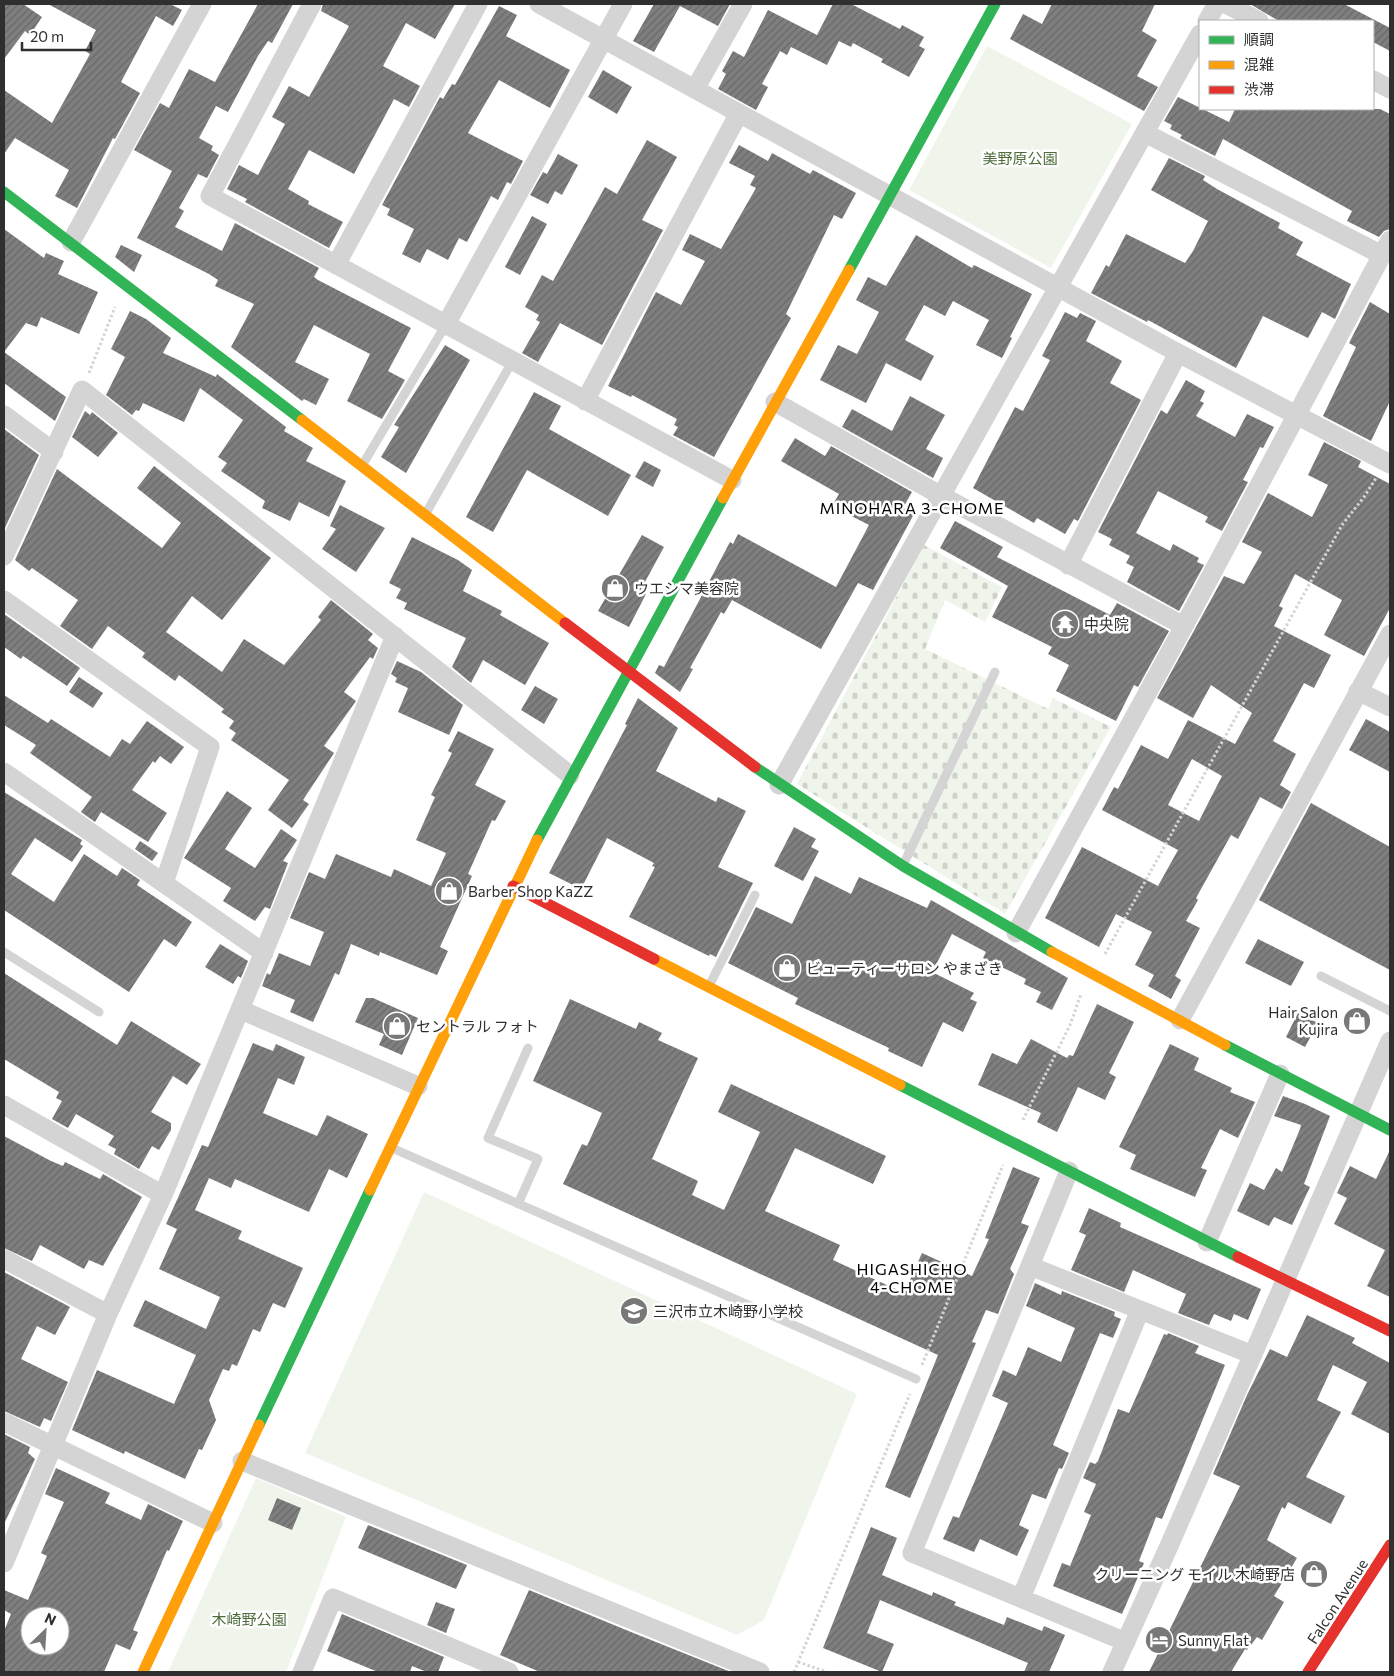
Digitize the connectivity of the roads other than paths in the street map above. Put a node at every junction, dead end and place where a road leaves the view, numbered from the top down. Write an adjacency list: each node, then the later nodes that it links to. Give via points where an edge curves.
1 (202, 4): 21 (street)
2 (312, 4): 23 (street, via 210,196)
3 (478, 4): 23 (street)
4 (539, 4): 13 (street)
5 (623, 4): 13 (street)
6 (743, 4): 16 (street)
7 (995, 4): 20 (street)
8 (1217, 4): 10 (street)
9 (1226, 4): 11 (street)
10 (1209, 20)
11 (1257, 20)
12 (1199, 36): 18 (street)
13 (604, 39): 16 (street); 25 (street)
14 (1374, 81): 15 (street)
15 (1390, 89)
16 (695, 90): 17 (street)
17 (739, 113): 20 (street); 28 (street)
18 (1145, 133): 22 (street); 24 (street)
19 (4, 192): 21 (street)
20 (890, 196): 24 (street); 29 (street)
21 (71, 242): 34 (street)
22 (1386, 248): 31 (street)
23 (336, 265): 25 (street)
24 (1058, 288): 26 (street); 36 (street)
25 (445, 326): 27 (street); 34 (lane)
26 (1178, 353): 31 (street); 39 (street)
27 (512, 362): 28 (street); 37 (lane)
28 (585, 401): 35 (street)
29 (775, 402): 35 (street); 36 (street)
30 (4, 415): 32 (street)
31 (1295, 416): 33 (street); 41 (street)
32 (54, 452): 38 (street); 43 (street, via 82,390)
33 (1388, 463)
34 (362, 465): 37 (street)
35 (732, 480): 44 (street)
36 (940, 495): 39 (street); 50 (street)
37 (426, 513): 44 (street)
38 (4, 556)
39 (1068, 564): 41 (street)
40 (4, 600): 52 (street, via 210,747)
41 (1184, 626): 55 (street)
42 (1390, 634): 46 (street)
43 (395, 636): 49 (street); 57 (street)
44 (628, 672): 49 (street); 50 (street)
45 (996, 672): 51 (lane)
46 (1358, 690): 47 (street); 63 (street)
47 (1390, 707)
48 (4, 772): 52 (street)
49 (570, 775): 53 (street)
50 (779, 785): 51 (street)
51 (903, 866): 55 (street)
52 (164, 883): 57 (street)
53 (513, 886): 59 (street); 67 (street)
54 (755, 895): 59 (lane)
55 (1016, 933): 63 (street)
56 (4, 952): 61 (lane)
57 (264, 953): 60 (street)
58 (1321, 976): 62 (lane)
59 (709, 987): 72 (street)
60 (241, 1010): 67 (street); 73 (street)
61 (99, 1012)
62 (1390, 1012)
63 (1180, 1020): 66 (street)
64 (1390, 1041): 69 (street)
65 (528, 1048): 74 (lane, via 488,1138 538,1159)
66 (1280, 1074): 69 (street); 75 (street)
67 (418, 1086): 71 (street)
68 (4, 1105): 73 (street)
69 (1358, 1113): 70 (street); 78 (street)
70 (1390, 1130)
71 (389, 1147): 74 (lane); 86 (street)
72 (1070, 1171): 75 (street); 77 (street)
73 (163, 1195): 80 (street)
74 (518, 1204): 83 (lane)
75 (1207, 1242): 78 (street)
76 (4, 1259): 80 (street)
77 (1030, 1266): 79 (street); 90 (street, via 912,1553)
78 (1287, 1280): 81 (street); 82 (street)
79 (1140, 1310): 82 (street); 90 (street)
80 (108, 1314): 85 (street)
81 (1390, 1331)
82 (1253, 1356): 91 (street)
83 (916, 1379)
84 (4, 1422): 85 (street)
85 (52, 1447): 87 (street); 89 (street)
86 (242, 1461): 87 (street); 95 (street)
87 (213, 1523): 92 (street)
88 (1390, 1545): 97 (street, Falcon Avenue)
89 (4, 1563)
90 (1021, 1598): 91 (street)
91 (1126, 1642): 96 (street)
92 (144, 1672)
93 (302, 1672): 94 (street, via 333,1598)
94 (509, 1672)
95 (760, 1672)
96 (1112, 1672)
97 (1308, 1672)

